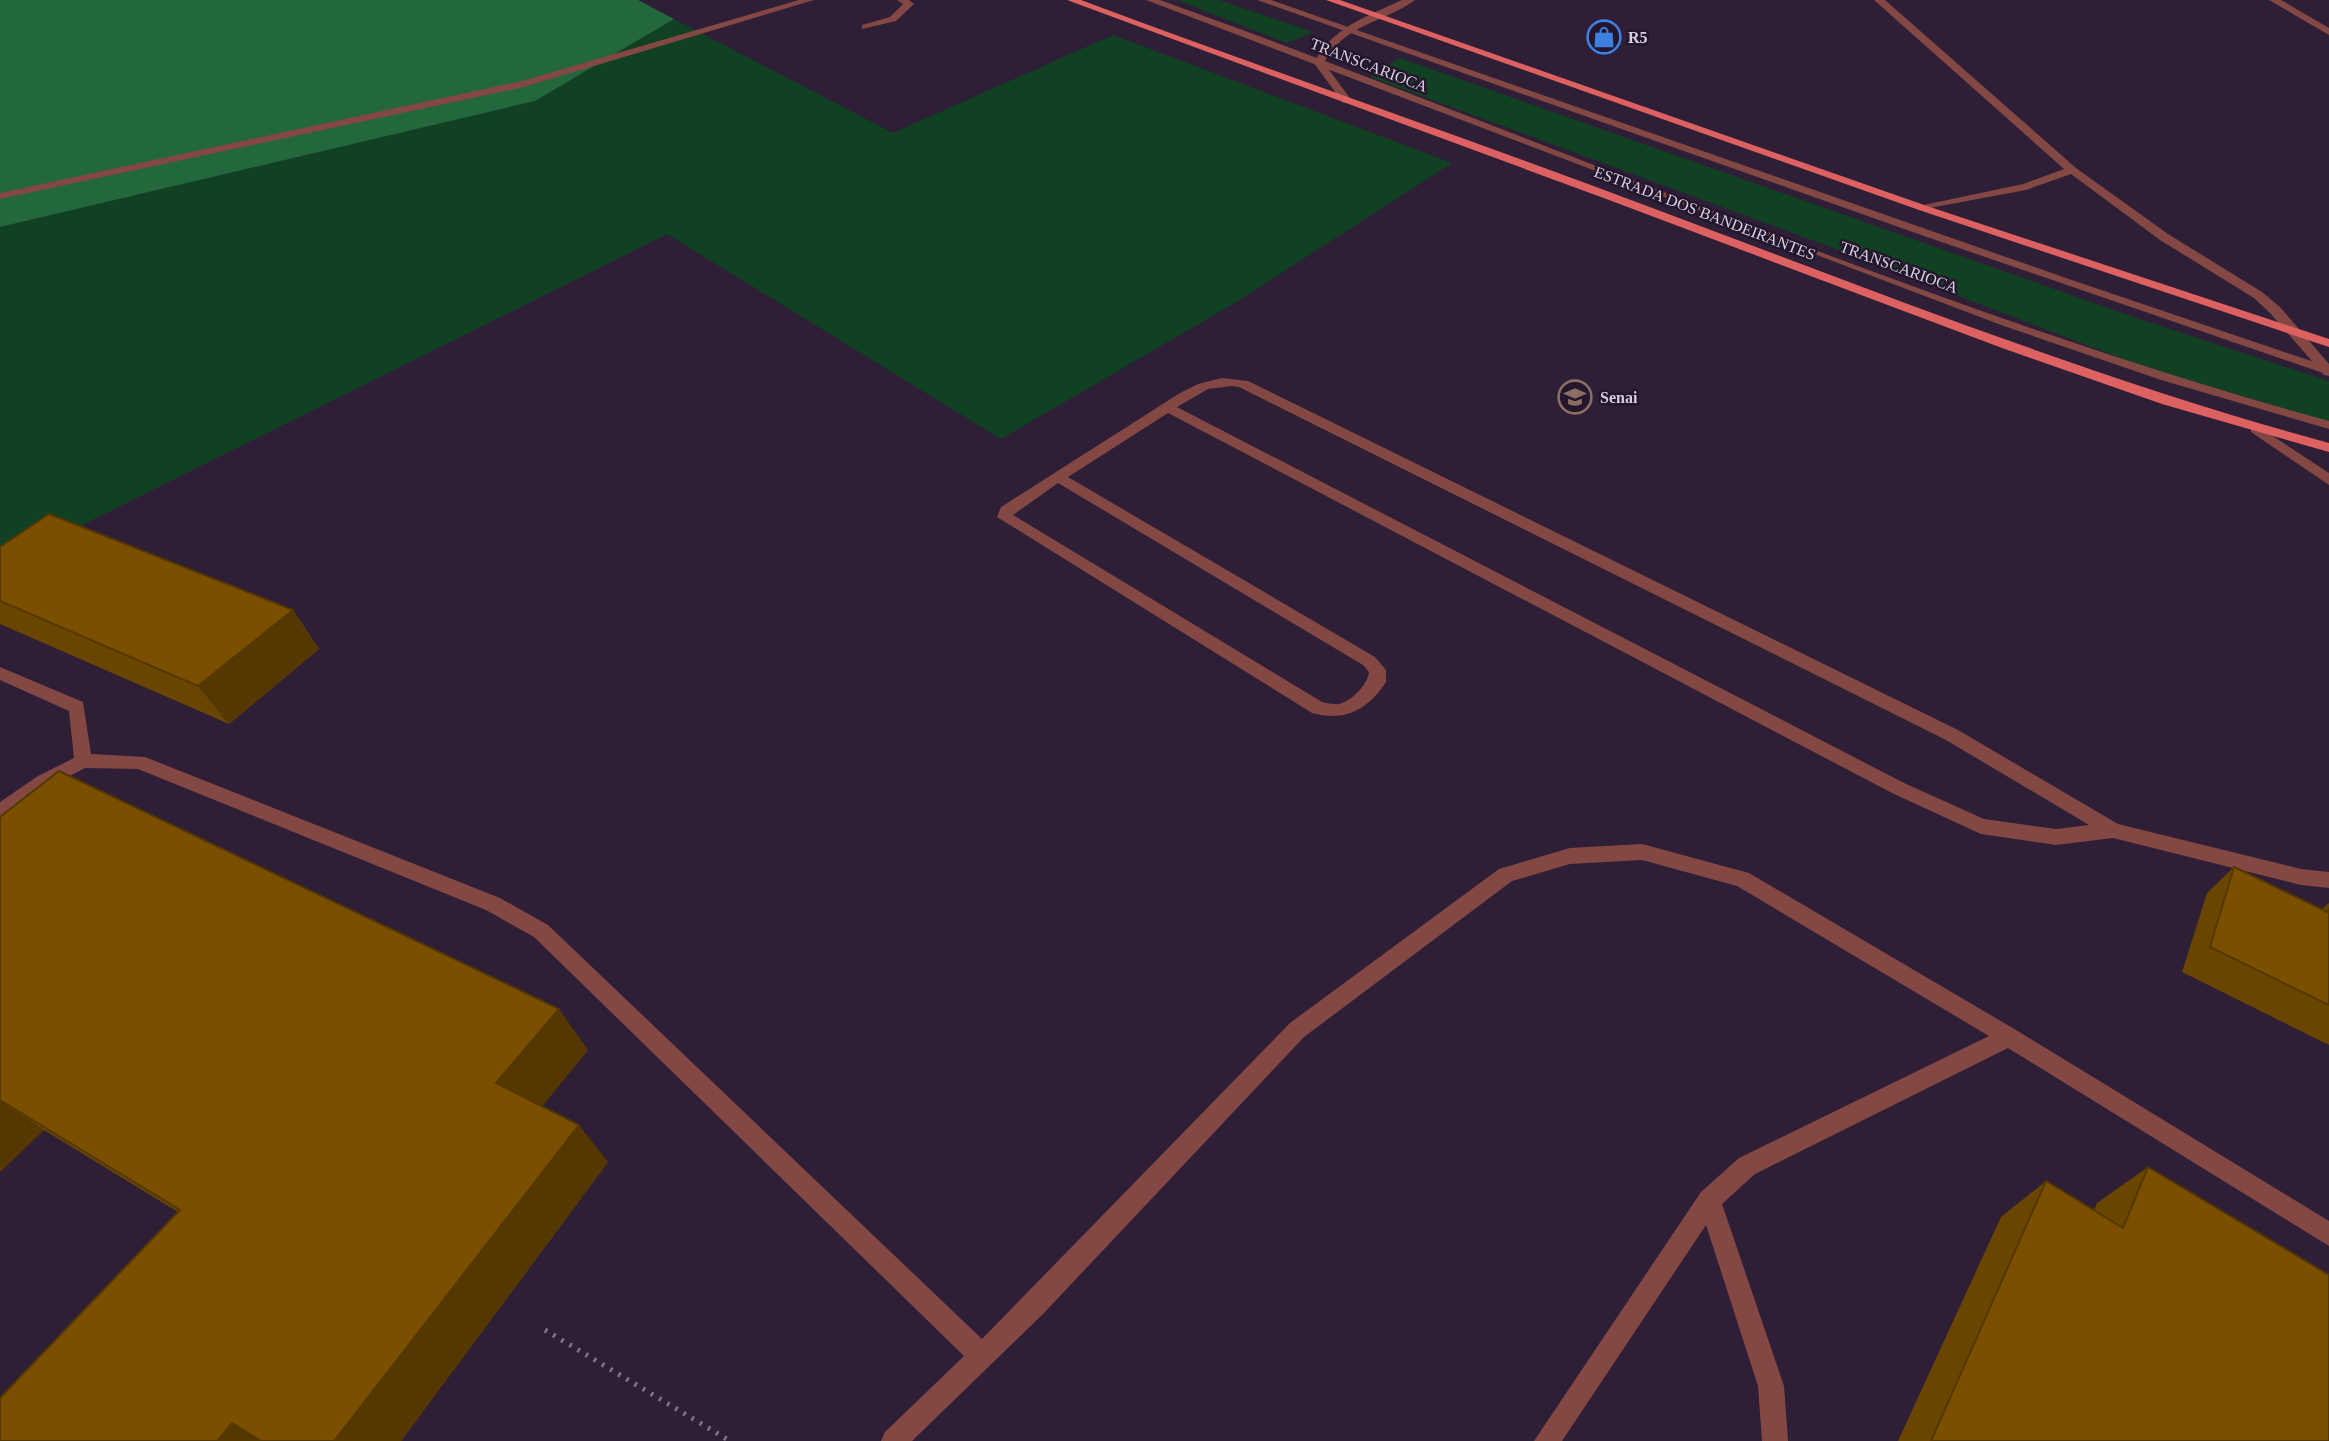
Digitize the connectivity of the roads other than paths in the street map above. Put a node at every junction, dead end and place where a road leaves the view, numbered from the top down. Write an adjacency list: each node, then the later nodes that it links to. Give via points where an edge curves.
1 (808, 0): 17 (street, via 524,84)
2 (902, 0): 11 (street, via 909,4 893,19)
3 (1072, 0): 15 (main road, ESTRADA DOS BANDEIRANTES)
4 (1151, 0): 14 (street, TRANSCARIOCA)
5 (1262, 0): 12 (street, TRANSCARIOCA)
6 (1331, 0): 10 (main road)
7 (1410, 0): 10 (street)
8 (1879, 0): 16 (street)
9 (2274, 0): 13 (street)
10 (1377, 16): 12 (street); 18 (main road)
11 (865, 27)
12 (1349, 30): 14 (street, via 1328,46); 21 (street, TRANSCARIOCA)
13 (2329, 32)
14 (1319, 63): 15 (street); 23 (street, TRANSCARIOCA, via 2066,345)
15 (1347, 101): 24 (main road, ESTRADA DOS BANDEIRANTES, via 2112,382)
16 (2071, 170): 18 (street, via 2026,187); 19 (street, via 2164,237 2258,295)
17 (0, 196)
18 (1923, 208): 19 (main road)
19 (2292, 332): 20 (main road); 21 (street)
20 (2329, 343)
21 (2329, 372)
22 (1167, 407): 26 (street); 31 (street, via 1898,788 1981,826 2056,837); 31 (street, via 1199,387 1228,380 1243,384 1952,734)
23 (2329, 425)
24 (2256, 429): 25 (main road, ESTRADA DOS BANDEIRANTES); 27 (street)
25 (2329, 449)
26 (1058, 477): 26 (street, via 1369,660 1378,670 1377,682 1341,710 1318,708 1005,517 1006,510)
27 (2329, 480)
28 (0, 673): 29 (street, via 77,708)
29 (83, 761): 30 (street); 36 (street, via 139,762 493,904 541,931)
30 (0, 812)
31 (2113, 830): 32 (street)
32 (2329, 880)
33 (2009, 1037): 34 (street, via 1747,1166); 35 (street); 36 (street, via 1742,879 1642,852 1570,856 1506,875 1297,1030)
34 (1709, 1200): 38 (street); 39 (street, via 1771,1386)
35 (2329, 1234)
36 (981, 1355): 37 (street)
37 (894, 1441)
38 (1547, 1441)
39 (1775, 1441)

